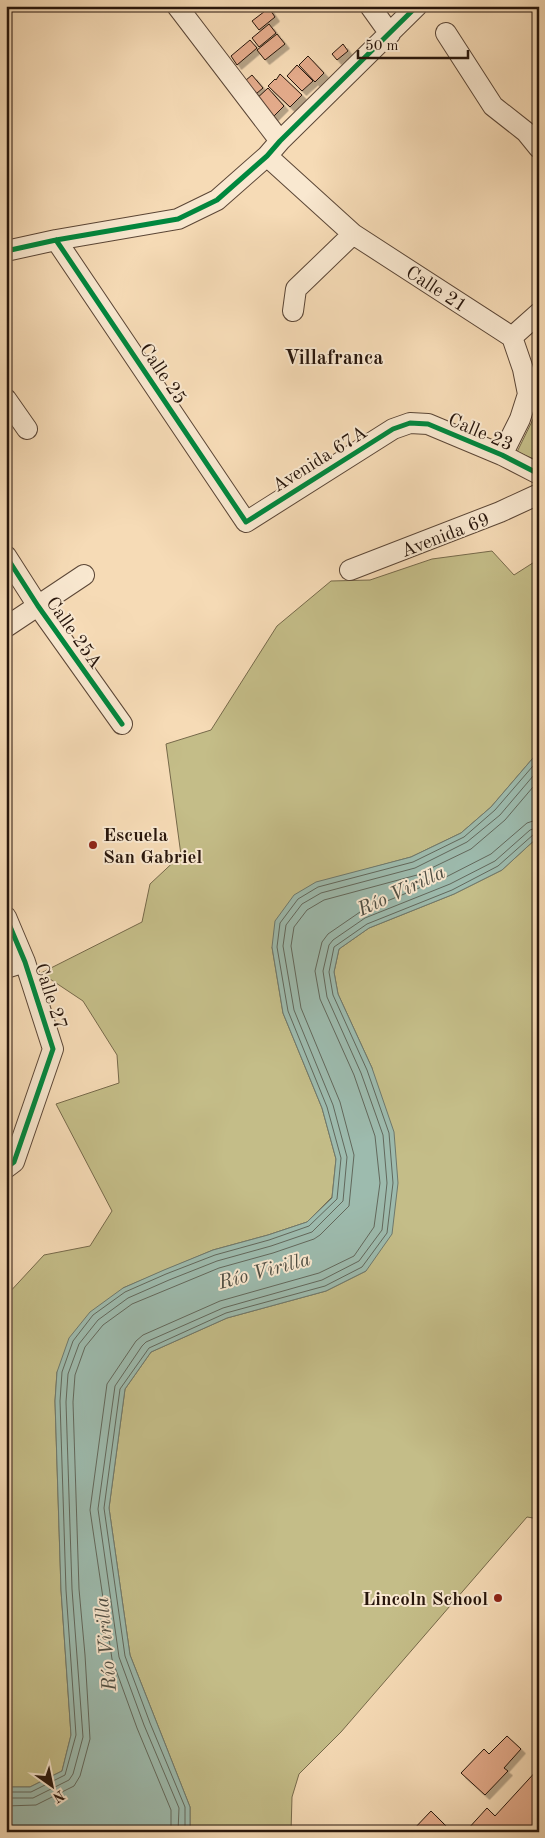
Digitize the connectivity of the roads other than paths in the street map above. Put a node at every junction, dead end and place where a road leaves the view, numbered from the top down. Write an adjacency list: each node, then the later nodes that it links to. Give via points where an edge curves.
1 (177, 6): 7 (street, Calle 21)
2 (370, 6): 5 (street)
3 (417, 6): 5 (street)
4 (446, 33): 6 (street, via 493,106 526,132)
5 (390, 34): 7 (street)
6 (539, 148)
7 (274, 149): 8 (street, Calle 21); 9 (street, via 217,200 178,219)
8 (353, 234): 11 (street, via 296,290); 13 (street, Calle 21)
9 (56, 240): 10 (street); 20 (street, Calle 25)
10 (6, 251)
11 (293, 311)
12 (539, 313): 13 (street)
13 (512, 337): 17 (street, via 528,394)
14 (6, 399): 16 (street)
15 (410, 423): 17 (street, Calle 23, via 428,424); 20 (street, Avenida 67A, via 393,429)
16 (27, 429)
17 (502, 455): 18 (street, Calle 23)
18 (539, 474)
19 (539, 494): 22 (street, Avenida 69)
20 (246, 522)
21 (6, 556): 24 (street, Calle 25A)
22 (350, 570)
23 (84, 575): 24 (street)
24 (38, 606): 25 (street); 26 (street, Calle 25A)
25 (6, 627)
26 (122, 724)
27 (6, 917): 28 (street, Calle 27)
28 (15, 965): 29 (street, Calle 27, via 54,1049 14,1162)
29 (6, 1168)

